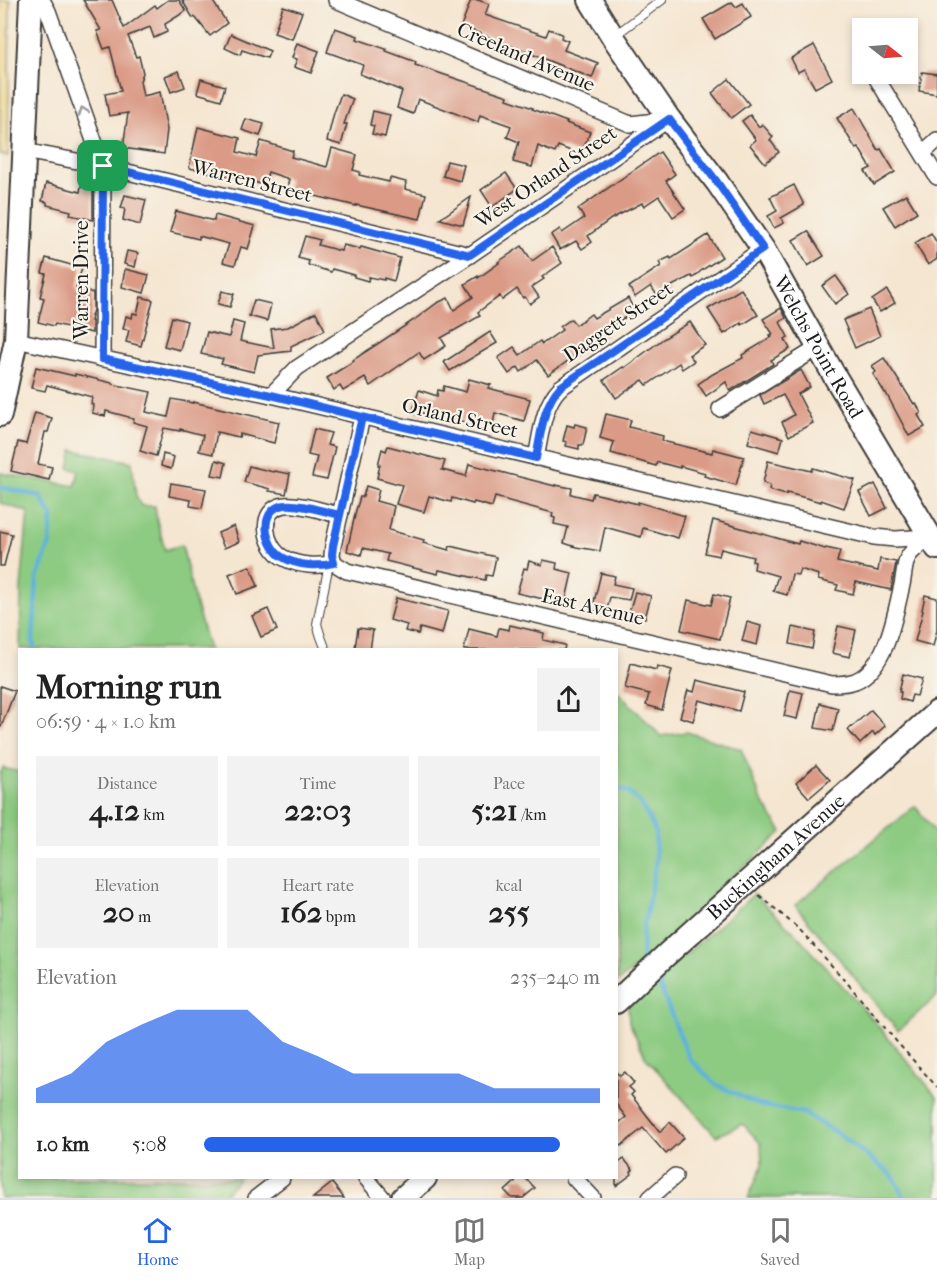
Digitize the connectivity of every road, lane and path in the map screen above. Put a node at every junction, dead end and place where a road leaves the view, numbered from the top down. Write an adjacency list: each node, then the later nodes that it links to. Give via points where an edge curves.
1 (31, 0): 10 (main road)
2 (42, 0): 12 (street, Warren Drive, one-way to 2)
3 (336, 0): 8 (street, Creeland Avenue, via 630,124)
4 (591, 0): 6 (main road, Welchs Point Road)
5 (662, 0): 6 (lane)
6 (613, 37): 8 (main road, Welchs Point Road)
7 (880, 84): 11 (street)
8 (669, 119): 14 (main road, Welchs Point Road); 15 (street, West Orland Street)
9 (937, 140): 11 (street)
10 (24, 151): 12 (street, Warren Street); 16 (main road)
11 (923, 153): 13 (street)
12 (103, 166): 15 (street, Warren Street); 18 (street, Warren Drive)
13 (937, 177)
14 (763, 249): 17 (main road, Welchs Point Road); 23 (street, Daggett Street, via 560,387 548,404)
15 (470, 255): 19 (street, West Orland Street, via 297,368)
16 (16, 340): 18 (street, Orland Street); 21 (main road)
17 (819, 348): 20 (street); 25 (main road, Welchs Point Road)
18 (102, 359): 19 (street, Orland Street)
19 (271, 395): 22 (street, Orland Street)
20 (720, 409)
21 (0, 415)
22 (362, 417): 23 (street, Orland Street); 24 (street)
23 (536, 458): 25 (street, Orland Street, via 874,537)
24 (340, 515): 26 (street); 26 (street, via 288,504 277,506 267,520 269,542 282,558 310,565)
25 (935, 539): 26 (street, East Avenue, via 908,557 894,620 880,656 861,678 845,684 347,572)
26 (332, 564): 27 (lane, via 317,624)
27 (325, 648)
28 (937, 712): 30 (main road, Buckingham Avenue)
29 (760, 896): 31 (path, via 800,930)
30 (618, 1000)
31 (937, 1086)
32 (675, 1176): 41 (street)
33 (281, 1179): 37 (street)
34 (367, 1179): 38 (street)
35 (424, 1179): 39 (main road)
36 (575, 1179): 40 (street)
37 (256, 1198)
38 (383, 1198)
39 (403, 1198)
40 (592, 1198)
41 (650, 1198)

